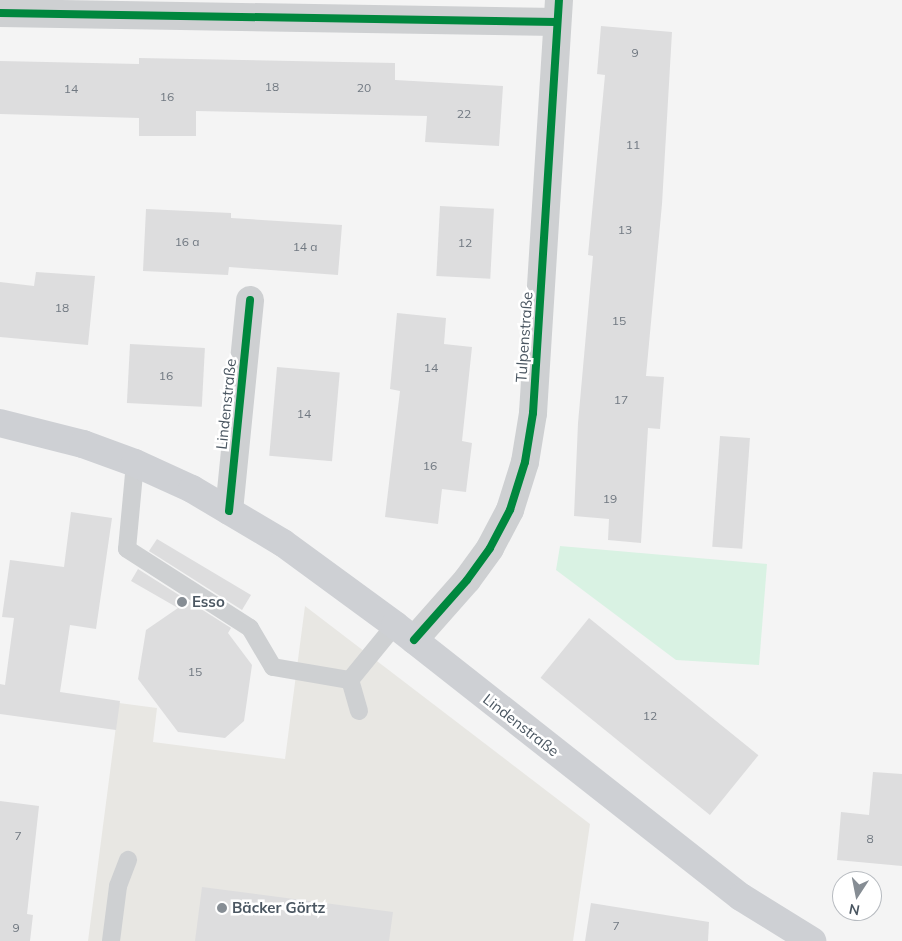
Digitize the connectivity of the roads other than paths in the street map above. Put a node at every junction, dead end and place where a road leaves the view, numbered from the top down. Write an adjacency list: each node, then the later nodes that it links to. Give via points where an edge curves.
1 (184, 9): 2 (street); 3 (street)
2 (558, 11): 8 (street, Tulpenstraße, via 533,413 525,462 510,510 490,548 467,580)
3 (0, 13)
4 (250, 300): 7 (street, Lindenstraße)
5 (0, 422): 6 (main road, Lindenstraße, via 83,444)
6 (135, 463): 7 (main road, Lindenstraße); 9 (lane, via 126,549 250,628 273,667)
7 (229, 511): 8 (main road, Lindenstraße, via 283,543)
8 (404, 633): 9 (lane); 13 (main road, Lindenstraße, via 741,897)
9 (350, 680): 10 (lane)
10 (359, 711)
11 (128, 860): 12 (lane, via 118,886)
12 (111, 941)
13 (812, 941)

